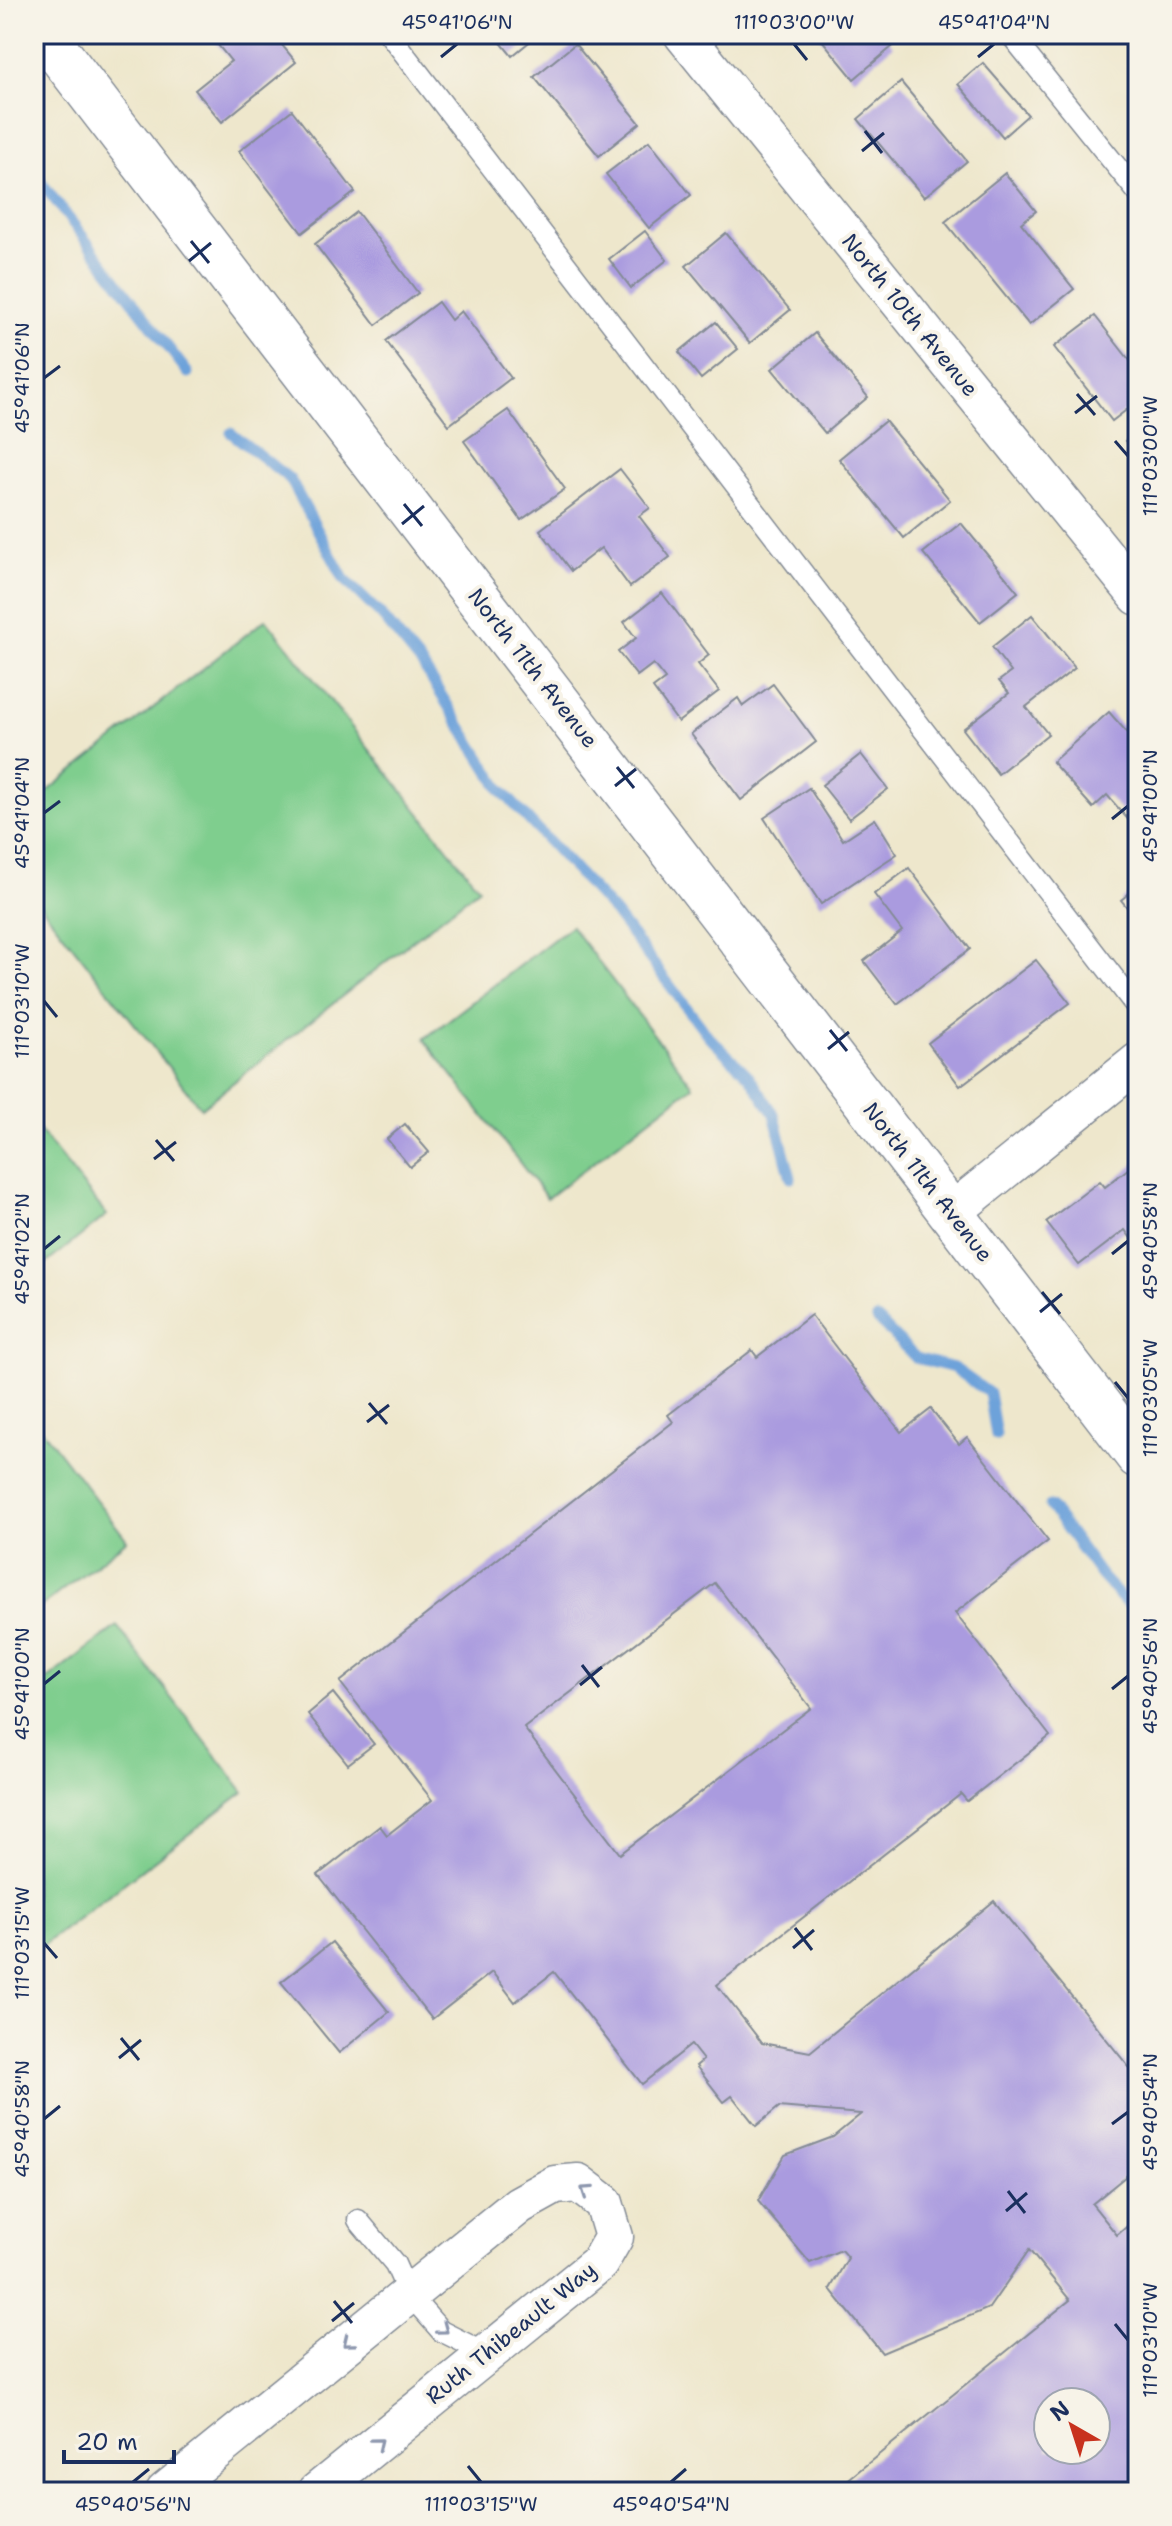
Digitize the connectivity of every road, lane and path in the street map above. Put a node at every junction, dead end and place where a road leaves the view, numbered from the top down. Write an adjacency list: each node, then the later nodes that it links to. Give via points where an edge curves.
1 (44, 34): 9 (street, North 11th Avenue)
2 (389, 34): 7 (lane)
3 (683, 34): 6 (street, North 10th Avenue)
4 (1010, 34): 5 (lane)
5 (1138, 193)
6 (1138, 596)
7 (1138, 1009)
8 (1138, 1062): 9 (street)
9 (952, 1212): 10 (street, North 11th Avenue)
10 (1138, 1456)
11 (358, 2220): 12 (lane, via 395,2264)
12 (408, 2293): 13 (lane, one-way to 13, via 441,2331); 13 (street, Ruth Thibeault Way, one-way to 12, via 599,2263 614,2237 604,2203 578,2183 555,2185 519,2205); 14 (street, Ruth Thibeault Way, one-way to 14)
13 (487, 2354): 15 (street, Ruth Thibeault Way, one-way to 13)
14 (165, 2492)
15 (317, 2492)

